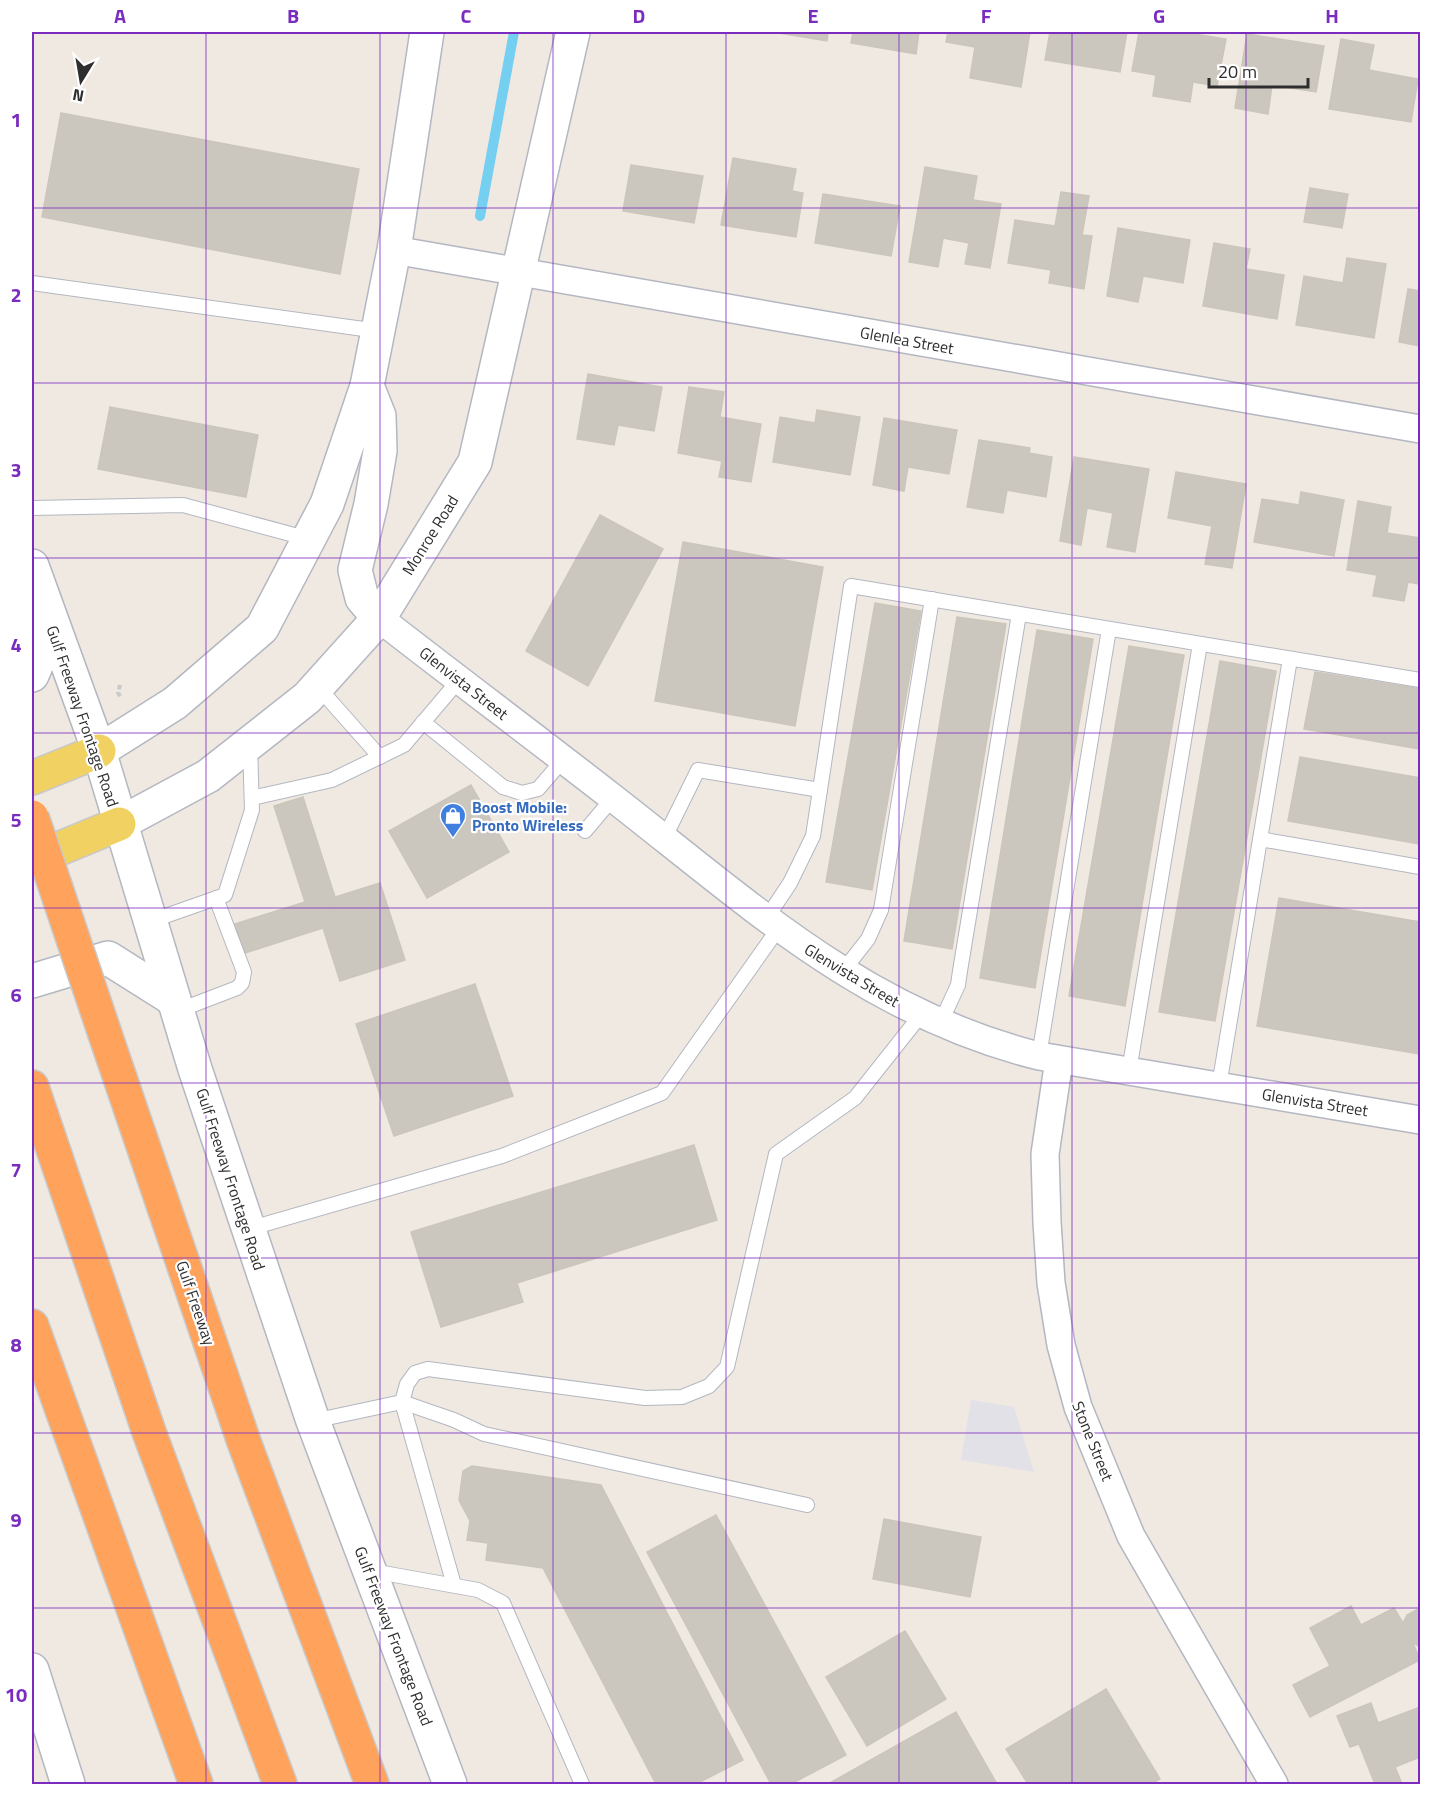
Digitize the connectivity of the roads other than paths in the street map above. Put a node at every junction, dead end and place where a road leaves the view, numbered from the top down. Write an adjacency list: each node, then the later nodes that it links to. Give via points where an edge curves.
1 (426, 32): 3 (main road)
2 (573, 32): 4 (main road, Monroe Road)
3 (394, 250): 4 (street, Glenlea Street); 6 (main road)
4 (520, 274): 8 (street, Glenlea Street); 14 (main road, Monroe Road, via 475,462)
5 (32, 283): 6 (lane)
6 (378, 331): 7 (main road)
7 (367, 386): 10 (main road, via 327,504); 14 (main road, via 379,416 380,451 355,570 362,598)
8 (1420, 429)
9 (32, 508): 10 (lane, via 183,505)
10 (309, 539): 24 (main road, via 262,628 175,704)
11 (36, 580): 18 (main road, via 38,661); 24 (main road, Gulf Freeway Frontage Road)
12 (932, 599): 13 (lane); 28 (lane, via 851,586); 41 (lane, via 881,910 867,939)
13 (1019, 614): 15 (lane); 44 (lane, via 958,985)
14 (380, 618): 19 (street, Glenvista Street); 21 (main road, Monroe Road)
15 (1109, 629): 16 (lane); 45 (lane)
16 (1200, 644): 17 (lane); 46 (lane)
17 (1290, 659): 20 (lane); 35 (lane)
18 (32, 675)
19 (459, 680): 22 (lane); 26 (street, Glenvista Street)
20 (1420, 680)
21 (318, 686): 23 (main road, Monroe Road); 25 (lane)
22 (423, 722): 25 (lane, via 404,745); 26 (lane, via 503,787 522,793 538,789)
23 (250, 743): 29 (lane); 32 (main road, Monroe Road, via 208,777)
24 (99, 751): 27 (main road); 32 (main road, Gulf Freeway Frontage Road)
25 (380, 757): 29 (lane, via 332,780)
26 (563, 760): 30 (street, Glenvista Street)
27 (32, 778)
28 (820, 790): 34 (lane, via 698,770); 40 (lane, via 813,836)
29 (252, 798): 38 (lane, via 252,810 225,895)
30 (613, 798): 33 (lane); 34 (street, Glenvista Street)
31 (32, 817): 62 (highway, Gulf Freeway, bridge, via 244,1442)
32 (119, 824): 36 (main road, Monroe Road); 39 (main road, Gulf Freeway Frontage Road)
33 (585, 831)
34 (664, 839): 40 (street, Glenvista Street)
35 (1260, 839): 37 (lane); 47 (lane)
36 (32, 860)
37 (1420, 867)
38 (216, 898): 39 (lane); 43 (lane, via 244,972 242,983 237,988)
39 (149, 921): 43 (main road, Gulf Freeway Frontage Road)
40 (772, 924): 41 (street, Glenvista Street); 50 (lane, via 662,1093 502,1156)
41 (843, 971): 44 (street, Glenvista Street)
42 (32, 981): 43 (main road, via 108,958)
43 (175, 1005): 50 (main road, Gulf Freeway Frontage Road)
44 (930, 1020): 45 (street, Glenvista Street, via 1001,1047); 52 (lane, via 855,1098 776,1154 727,1367 709,1386 682,1396 645,1398 428,1369 415,1372)
45 (1049, 1058): 46 (street, Glenvista Street); 58 (street, Stone Street, via 1045,1154 1051,1283 1060,1345 1078,1407 1131,1536)
46 (1129, 1071): 47 (street, Glenvista Street)
47 (1219, 1086): 49 (street, Glenvista Street)
48 (32, 1087): 61 (highway, via 149,1432)
49 (1420, 1120)
50 (248, 1229): 53 (main road, Gulf Freeway Frontage Road)
51 (32, 1326): 60 (highway)
52 (402, 1402): 53 (lane); 54 (lane, via 484,1434); 56 (lane)
53 (313, 1421): 55 (main road, Gulf Freeway Frontage Road)
54 (807, 1505)
55 (369, 1570): 56 (lane); 63 (main road, Gulf Freeway Frontage Road)
56 (454, 1585): 64 (lane, via 478,1590 504,1603)
57 (32, 1670): 59 (main road)
58 (1273, 1784)
59 (68, 1785)
60 (196, 1785)
61 (280, 1785)
62 (372, 1785)
63 (450, 1785)
64 (582, 1785)

